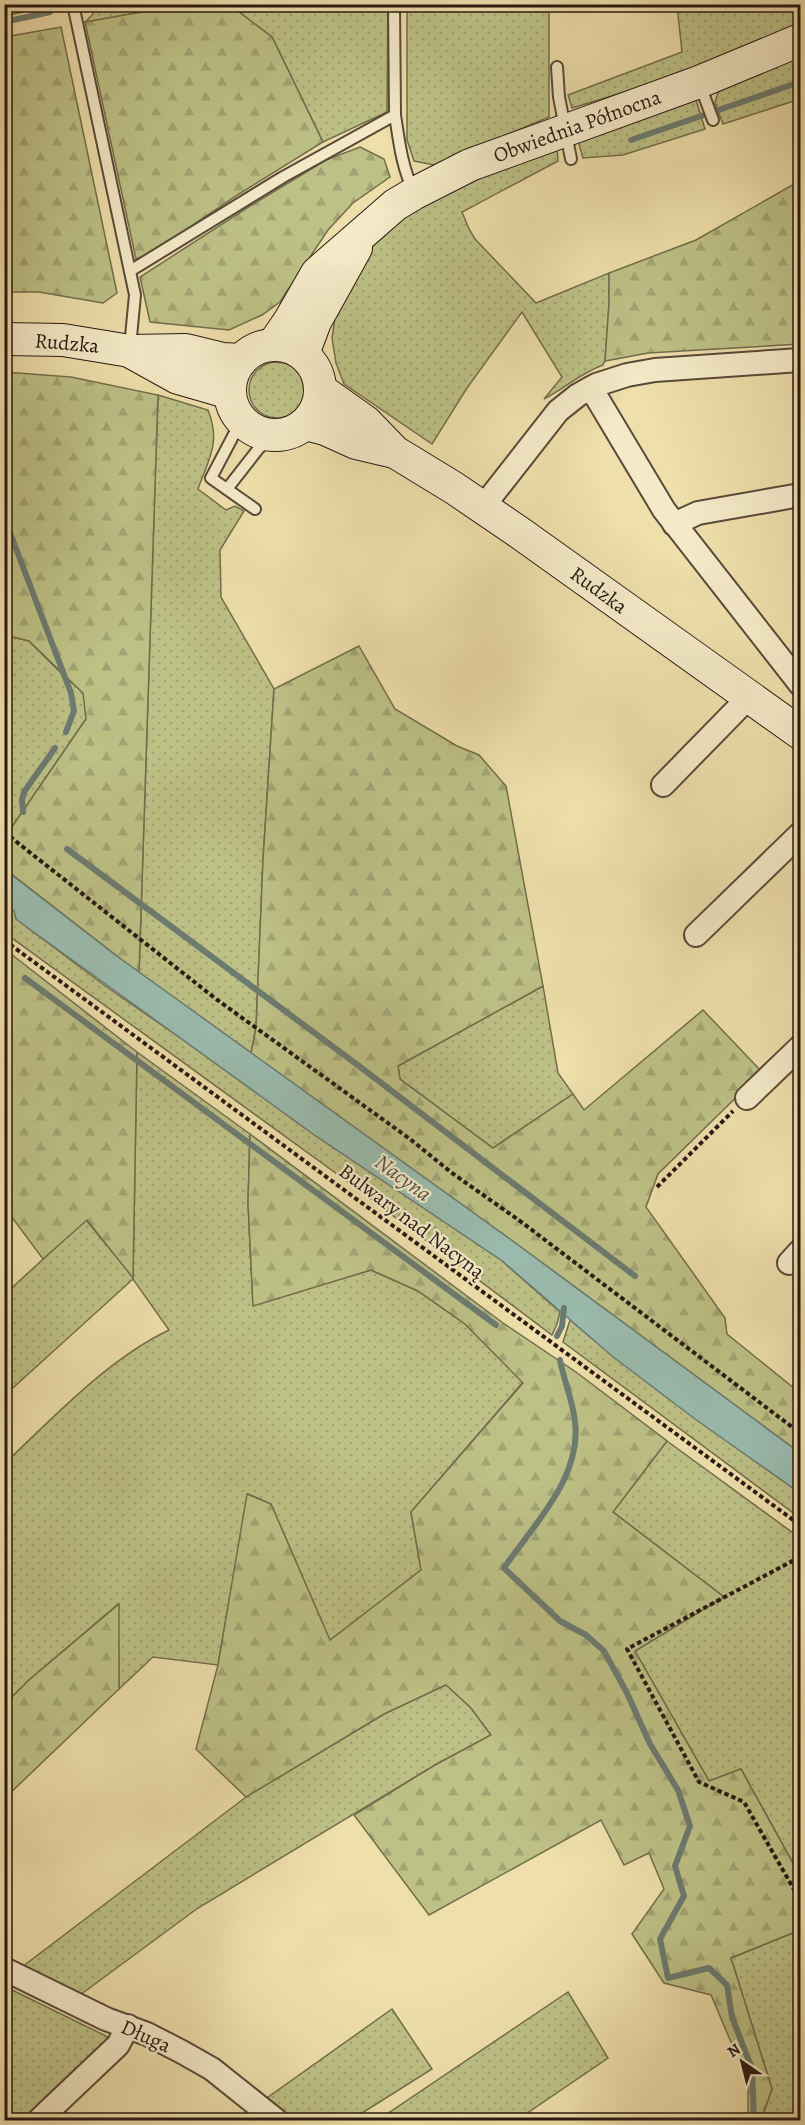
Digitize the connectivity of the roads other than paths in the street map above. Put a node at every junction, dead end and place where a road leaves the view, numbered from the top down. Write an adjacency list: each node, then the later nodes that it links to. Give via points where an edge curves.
1 (73, 4): 11 (lane)
2 (394, 4): 6 (lane)
3 (801, 40): 5 (main road, Obwiednia Północna)
4 (557, 68): 8 (lane)
5 (699, 82): 7 (lane); 8 (main road, Obwiednia Północna)
6 (395, 115): 9 (lane, via 408,181); 11 (lane)
7 (713, 120)
8 (568, 145): 9 (main road, Obwiednia Północna, via 470,165)
9 (415, 193): 10 (main road, Obwiednia Północna)
10 (364, 232): 13 (main road, Obwiednia Północna, via 318,273); 15 (main road, Obwiednia Północna, via 315,322)
11 (130, 271): 14 (lane, via 135,295)
12 (4, 339): 14 (main road, Rudzka, via 63,340)
13 (273, 345): 15 (main road); 16 (main road, via 255,350)
14 (130, 351): 16 (main road, Rudzka, via 186,350); 20 (main road, Rudzka, via 178,378)
15 (303, 354): 19 (main road, via 316,370)
16 (241, 360): 20 (main road, via 234,370)
17 (801, 360): 18 (street, via 640,372)
18 (591, 388): 27 (street, via 558,411); 29 (street)
19 (321, 390): 22 (main road, via 317,409); 24 (main road, Rudzka, via 366,422)
20 (230, 393): 21 (main road, via 231,403)
21 (242, 421): 23 (main road, via 250,429); 25 (lane, via 211,478)
22 (306, 424): 23 (main road, via 290,434); 24 (main road, Rudzka, via 356,443)
23 (272, 436): 25 (lane)
24 (395, 452): 27 (main road, Rudzka)
25 (227, 489): 28 (lane)
26 (801, 495): 29 (street, via 698,513)
27 (482, 508): 31 (main road, Rudzka)
28 (255, 509)
29 (674, 524): 30 (street)
30 (801, 684)
31 (750, 697): 32 (main road, Rudzka); 33 (street)
32 (801, 733)
33 (663, 785)
34 (801, 834): 35 (street)
35 (696, 935)
36 (801, 1047): 37 (street)
37 (747, 1098)
38 (4, 1969): 39 (street, Długa)
39 (128, 2026): 40 (street, via 118,2045); 41 (street, Długa, via 212,2069)
40 (39, 2121)
41 (276, 2121)

